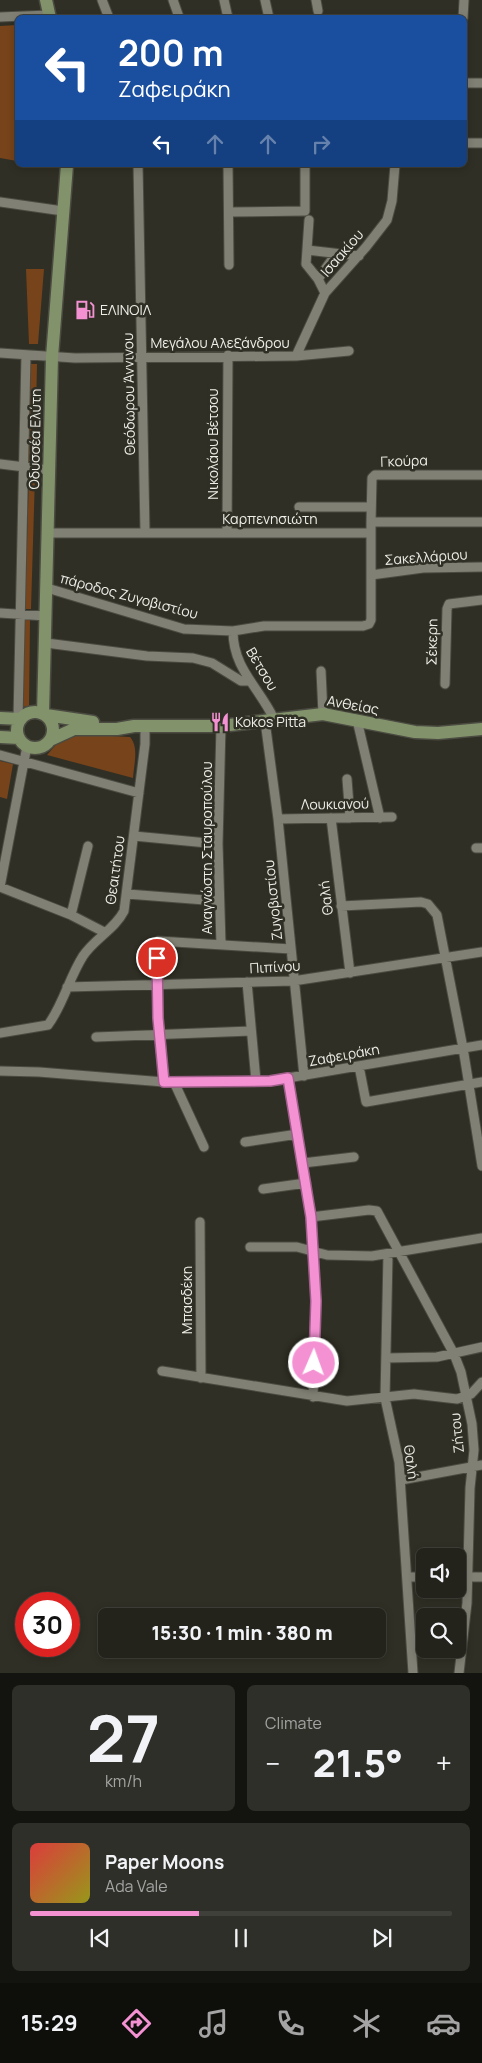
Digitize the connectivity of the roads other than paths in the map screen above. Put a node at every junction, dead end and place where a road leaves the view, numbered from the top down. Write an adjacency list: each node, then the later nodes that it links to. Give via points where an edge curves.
1 (46, 0): 10 (main road)
2 (102, 0): 11 (street)
3 (174, 0): 12 (street)
4 (234, 0): 8 (street)
5 (265, 0): 14 (street)
6 (316, 0): 9 (street)
7 (464, 0): 15 (street)
8 (224, 1): 13 (street)
9 (318, 11)
10 (50, 15)
11 (108, 15)
12 (178, 15)
13 (227, 15)
14 (268, 15)
15 (464, 15)
16 (0, 17): 17 (street)
17 (15, 17)
18 (467, 83): 19 (street)
19 (482, 83)
20 (467, 143): 21 (street)
21 (482, 143)
22 (67, 167): 28 (main road, Οδυσσέα Ελύτη)
23 (138, 167): 41 (street, Θεόδωρου Άννινου)
24 (228, 167): 29 (street)
25 (305, 167): 29 (street, via 305,211)
26 (394, 167): 33 (street, Ισαακίου, via 388,217)
27 (0, 202): 28 (street)
28 (63, 211): 43 (main road, Οδυσσέα Ελύτη)
29 (229, 212): 34 (street)
30 (309, 220): 31 (street)
31 (307, 250): 32 (street); 35 (street, via 306,264)
32 (336, 254): 33 (street); 35 (street)
33 (359, 256): 36 (street, Ισαακίου)
34 (229, 265)
35 (318, 279): 36 (street)
36 (325, 293): 42 (street, Ισαακίου)
37 (349, 351): 42 (street, Μεγάλου Αλεξάνδρου)
38 (0, 353): 39 (street, Μεγάλου Αλεξάνδρου)
39 (26, 355): 43 (street, Μεγάλου Αλεξάνδρου); 45 (street)
40 (228, 355): 41 (street, Μεγάλου Αλεξάνδρου); 42 (street, Μεγάλου Αλεξάνδρου); 53 (street, Νικολάου Βέτσου)
41 (142, 356): 43 (street, Μεγάλου Αλεξάνδρου); 52 (street, Θεόδωρου Άννινου)
42 (296, 356)
43 (52, 357): 46 (main road, Οδυσσέα Ελύτη)
44 (0, 464): 45 (street)
45 (25, 467): 46 (street); 61 (street)
46 (49, 470): 55 (main road, Οδυσσέα Ελύτη)
47 (482, 475): 49 (street, Γκούρα, via 378,474 372,478)
48 (299, 507): 49 (street)
49 (371, 507): 50 (street, Γκούρα)
50 (371, 522): 51 (street); 54 (street)
51 (482, 522)
52 (145, 532): 53 (street, Καρπενησιώτη); 55 (street, Καρπενησιώτη)
53 (227, 533): 54 (street, Καρπενησιώτη)
54 (371, 533): 57 (street)
55 (48, 534): 58 (main road, Οδυσσέα Ελύτη)
56 (482, 567): 57 (street, Σακελλάριου, via 423,568)
57 (371, 575): 63 (street, πάροδος Ζυγοβιστίου, via 371,620 368,624 264,626)
58 (47, 588): 62 (main road, Οδυσσέα Ελύτη); 63 (street, πάροδος Ζυγοβιστίου, via 184,628)
59 (482, 600): 67 (street, Σέκερη, via 449,604)
60 (0, 613): 61 (street)
61 (20, 614): 62 (street); 71 (street)
62 (46, 616): 64 (main road, Οδυσσέα Ελύτη)
63 (233, 631): 66 (street, Βέτσου, via 235,655)
64 (46, 643): 66 (street, via 147,656 193,658 212,663 241,681); 69 (main road, Οδυσσέα Ελύτη)
65 (321, 671): 68 (street)
66 (250, 681): 72 (street, Βέτσου)
67 (445, 684)
68 (323, 714): 72 (main road, Ανθείας); 73 (main road, Ανθείας)
69 (45, 715): 71 (main road, via 32,712); 74 (main road, Ανθείας); 79 (main road, via 53,728)
70 (0, 718): 71 (main road)
71 (19, 719): 80 (main road, via 17,727)
72 (270, 720): 76 (main road, Ανθείας); 89 (street, Ζυγοβιστίου)
73 (357, 720): 77 (main road, Ανθείας, via 415,732); 87 (street)
74 (128, 726): 75 (main road, Ανθείας); 79 (main road, Ανθείας, via 74,729)
75 (145, 726): 76 (main road, Ανθείας); 84 (street, Θεαιτήτου)
76 (221, 726): 91 (street, Αναγνώστη Σταυροπούλου)
77 (482, 728)
78 (0, 737): 80 (main road)
79 (50, 740): 80 (main road, via 41,747)
80 (23, 742): 82 (street)
81 (0, 755): 82 (street)
82 (24, 761): 84 (street); 93 (street)
83 (347, 779): 86 (street)
84 (140, 793): 90 (street, Θεαιτήτου)
85 (331, 818): 86 (street, Λουκιανού); 89 (street, Λουκιανού); 96 (street, Θαλή)
86 (350, 818): 87 (street, Λουκιανού)
87 (380, 818): 88 (street, Λουκιανού)
88 (392, 818)
89 (278, 819): 100 (street, Ζυγοβιστίου)
90 (134, 836): 91 (street); 94 (street, Θεαιτήτου)
91 (218, 844): 95 (street, Αναγνώστη Σταυροπούλου)
92 (88, 846): 97 (street)
93 (0, 887): 97 (street)
94 (127, 894): 95 (street); 98 (street, Θεαιτήτου, via 121,917)
95 (218, 901): 99 (street, Αναγνώστη Σταυροπούλου)
96 (341, 906): 102 (street, via 428,904 439,919); 103 (street, Θαλή)
97 (70, 915): 98 (street)
98 (104, 932): 107 (street, Θεαιτήτου, via 83,956)
99 (221, 944): 100 (street); 106 (street, Αναγνώστη Σταυροπούλου, via 158,941)
100 (292, 949): 104 (street, Ζυγοβιστίου)
101 (482, 952): 102 (street, Πιπίνου)
102 (446, 957): 103 (street, Πιπίνου); 113 (street)
103 (350, 973): 104 (street, Πιπίνου)
104 (293, 981): 105 (street, Πιπίνου); 116 (street, Ζυγοβιστίου)
105 (248, 982): 106 (street, Πιπίνου); 108 (street)
106 (157, 985): 107 (street, Πιπίνου); 110 (street, Αναγνώστη Σταυροπούλου)
107 (67, 987): 109 (street, Θεαιτήτου, via 48,1025)
108 (252, 1030): 110 (street); 118 (street)
109 (0, 1033)
110 (160, 1033): 111 (street); 119 (street, Αναγνώστη Σταυροπούλου)
111 (96, 1037)
112 (482, 1045): 113 (street, Ζαφειράκη)
113 (463, 1048): 114 (street, Ζαφειράκη); 121 (street)
114 (360, 1066): 116 (street, Ζαφειράκη); 121 (street, via 366,1102)
115 (0, 1071): 119 (street, Ζαφειράκη)
116 (304, 1076): 117 (street, Ζαφειράκη)
117 (288, 1078): 118 (street, Ζαφειράκη); 122 (street)
118 (256, 1081): 119 (street, Ζαφειράκη)
119 (169, 1082): 124 (street)
120 (482, 1082): 121 (street)
121 (470, 1085): 127 (street)
122 (298, 1134): 123 (street); 126 (street)
123 (245, 1142)
124 (204, 1147)
125 (354, 1157): 126 (street)
126 (303, 1163): 128 (street)
127 (482, 1166)
128 (306, 1183): 129 (street); 130 (street)
129 (263, 1190)
130 (311, 1217): 134 (street); 135 (street, Ζήτου, via 376,1211)
131 (200, 1222): 141 (street, Μπασδέκη)
132 (482, 1238): 135 (street)
133 (250, 1247): 134 (street)
134 (313, 1250): 136 (street, via 327,1255); 143 (street, via 316,1301)
135 (400, 1252): 136 (street); 138 (street, Ζήτου)
136 (388, 1255): 139 (street, Θαλή)
137 (482, 1347): 138 (street)
138 (454, 1354): 139 (street); 144 (street, Ζήτου)
139 (386, 1358): 145 (street, Θαλή)
140 (162, 1371): 141 (street)
141 (200, 1378): 143 (street)
142 (482, 1382): 144 (street)
143 (313, 1397): 145 (street, via 347,1401)
144 (466, 1397): 145 (street, via 414,1394); 146 (street, Ζήτου)
145 (385, 1398): 147 (street, Θαλή)
146 (477, 1466): 147 (street); 150 (street, Ζήτου)
147 (401, 1480): 148 (street, Θαλή)
148 (407, 1577): 149 (street); 152 (street, Θαλή)
149 (416, 1577)
150 (468, 1577): 151 (street); 153 (street, Ζήτου)
151 (482, 1577)
152 (413, 1673)
153 (459, 1673)

